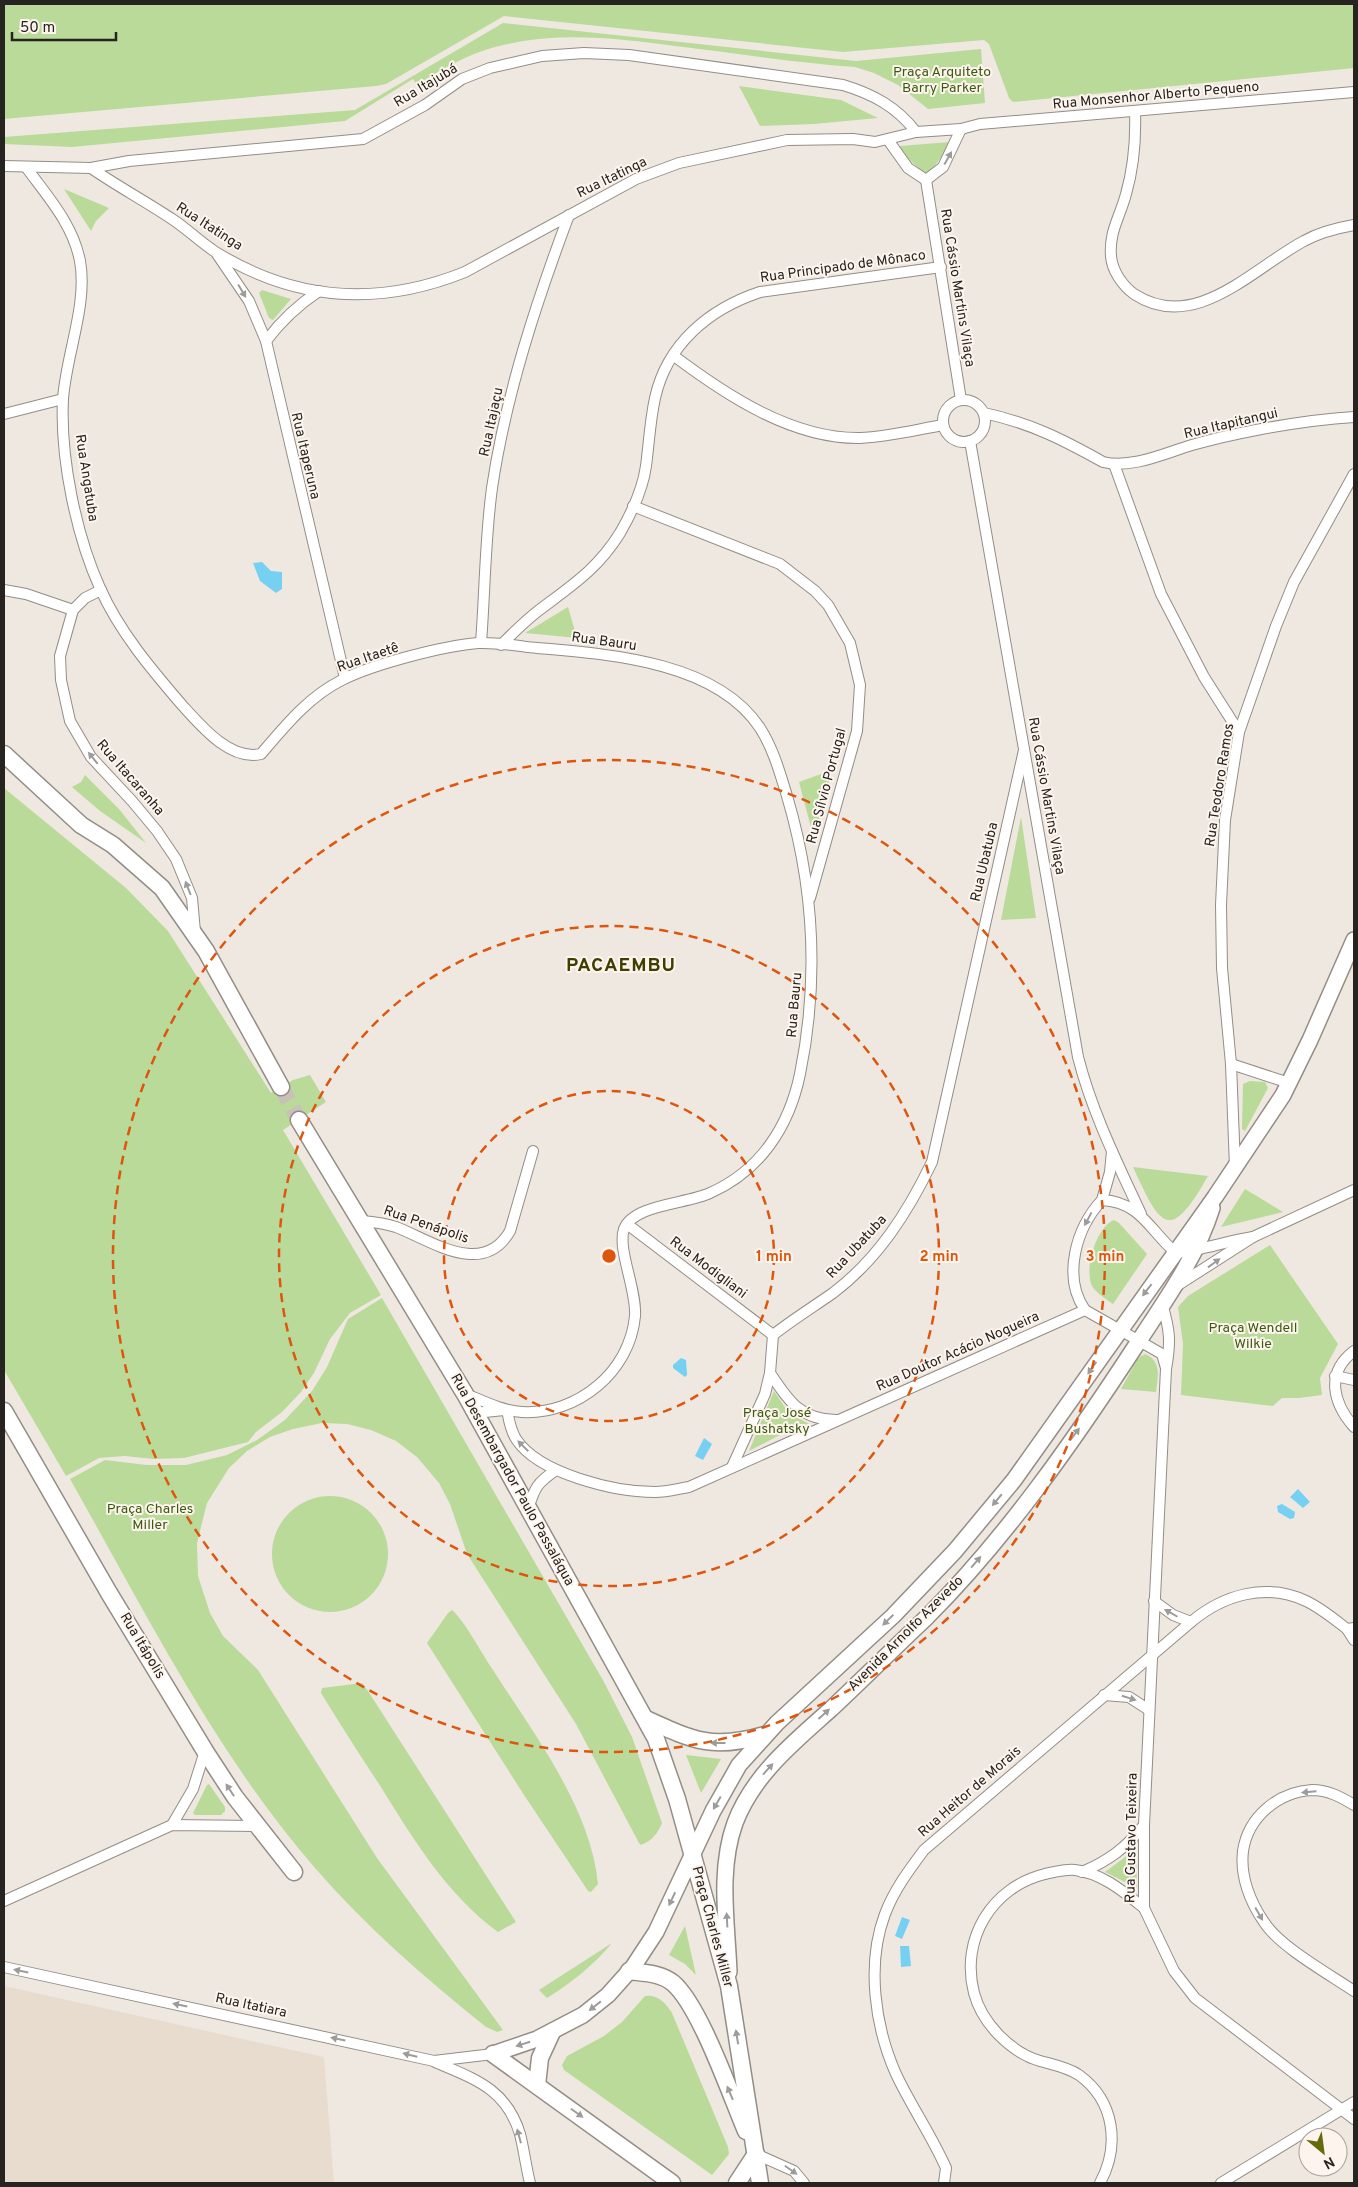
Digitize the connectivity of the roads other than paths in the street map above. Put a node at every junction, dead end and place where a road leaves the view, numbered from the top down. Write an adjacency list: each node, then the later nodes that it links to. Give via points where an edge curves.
1 (1354, 92): 2 (street, Rua Monsenhor Alberto Pequeno)
2 (1134, 112): 3 (street, Rua Monsenhor Alberto Pequeno, via 980,124); 11 (street, via 1134,164 1116,219 1111,258 1128,290 1144,300 1184,307 1205,301 1230,289 1303,241)
3 (960, 129): 4 (street, Rua Itatinga); 9 (street, one-way to 3, via 943,167)
4 (916, 132): 5 (street, Rua Itatinga); 8 (street, Rua Itajubá, via 904,116 883,102 866,92 843,85 629,55 584,53 542,56 490,68 462,79 424,105 363,139 129,161)
5 (888, 140): 9 (street, via 908,168); 10 (street, Rua Itatinga, via 787,140 679,163 636,179)
6 (4, 166): 7 (street)
7 (26, 167): 8 (street, Rua Itajubá); 17 (street, Rua Angatuba, via 68,225 80,261 82,283)
8 (91, 168): 12 (street, Rua Itatinga, via 172,219)
9 (926, 180): 13 (street, Rua Cássio Martins Vilaça)
10 (569, 215): 14 (street, Rua Itatinga, via 439,283 409,291 371,295); 30 (street, Rua Itajaçu, via 522,352 504,428 490,506)
11 (1354, 225)
12 (214, 251): 14 (street, Rua Itatinga, via 269,278); 15 (street, Rua Itaperuna, one-way to 15, via 248,301)
13 (941, 267): 16 (street, Rua Principado de Mônaco, via 768,291 738,299 698,324); 18 (street, Rua Cássio Martins Vilaça)
14 (319, 291): 15 (street, via 299,305)
15 (266, 341): 32 (street, Rua Itaperuna)
16 (674, 356): 22 (street, via 738,399 800,427 859,438); 26 (street, Rua Principado de Mônaco, via 656,396 646,468)
17 (63, 400): 20 (street); 28 (street, Rua Angatuba, via 78,521)
18 (961, 400): 19 (street, via 970,400); 22 (street, via 946,410)
19 (984, 413): 23 (street, via 981,434); 24 (street, via 1041,429 1103,462)
20 (4, 414)
21 (1354, 417): 24 (street, Rua Itapitangui, via 1256,430 1147,459)
22 (943, 425): 23 (street, via 946,433 956,441)
23 (970, 441): 34 (street, Rua Cássio Martins Vilaça)
24 (1114, 464): 33 (street, via 1161,594 1204,677)
25 (1354, 474): 33 (street, Rua Teodoro Ramos, via 1294,582)
26 (633, 506): 31 (street, Rua Principado de Mônaco, via 620,533 582,580 538,611); 37 (street, Rua Sílvio Portugal, via 780,564 815,590 828,605 850,643 860,685 858,731)
27 (4, 590): 29 (street)
28 (101, 590): 29 (street); 36 (street, Rua Angatuba, via 132,644 186,709 236,753)
29 (72, 610): 38 (street, Rua Itacaranha, one-way to 29, via 192,898 176,859 157,831 91,757 70,720 61,680 60,656)
30 (481, 643): 31 (street, Rua Bauru); 32 (street, Rua Itaetê, via 448,648)
31 (501, 645): 37 (street, Rua Bauru, via 595,653 637,661 690,676 728,696 760,728 771,751 796,827)
32 (345, 678): 36 (street, Rua Itaetê, via 306,704)
33 (1239, 732): 40 (street, Rua Teodoro Ramos, via 1225,820 1222,868 1222,968)
34 (1024, 750): 44 (street, Rua Cássio Martins Vilaça, via 1078,1057 1087,1092); 60 (street, Rua Ubatuba, via 932,1162 906,1212 867,1260 832,1293)
35 (4, 754): 38 (main road, via 81,825 113,845 162,888)
36 (261, 754)
37 (810, 900): 52 (street, Rua Bauru, via 813,949 809,1020 792,1107 780,1132 762,1155 725,1186 707,1195 645,1211)
38 (195, 936): 42 (main road)
39 (1354, 940): 41 (main road)
40 (1231, 1064): 41 (street); 46 (street, Rua Teodoro Ramos)
41 (1289, 1083): 46 (main road)
42 (281, 1087)
43 (299, 1120): 51 (main road, Rua Desembargador Paulo Passaláqua)
44 (1112, 1150): 49 (street, Rua Cássio Martins Vilaça); 50 (street, Rua Cássio Martins Vilaça)
45 (533, 1151): 51 (street, Rua Penápolis, via 512,1225 506,1238 489,1251 476,1255 461,1253 387,1224)
46 (1235, 1166): 48 (main road)
47 (1354, 1190): 53 (street)
48 (1215, 1197): 54 (main road, Avenida Arnolfo Azevedo); 55 (main road, Avenida Arnolfo Azevedo)
49 (1102, 1200): 50 (street, via 1115,1201); 58 (street, one-way to 58, via 1088,1218 1074,1263 1073,1286)
50 (1141, 1214): 55 (street)
51 (361, 1221): 67 (main road, Rua Desembargador Paulo Passaláqua)
52 (627, 1224): 60 (street, Rua Modigliani); 68 (street, via 622,1245 634,1292 635,1318 618,1362 592,1391 577,1400 539,1412)
53 (1253, 1237): 54 (street); 56 (street, one-way to 53)
54 (1196, 1250): 55 (street); 56 (main road, Avenida Arnolfo Azevedo)
55 (1176, 1253): 59 (main road, Avenida Arnolfo Azevedo, one-way to 59)
56 (1173, 1288): 57 (main road, Avenida Arnolfo Azevedo)
57 (1162, 1304): 61 (main road, Avenida Arnolfo Azevedo); 63 (street, Rua Gustavo Teixeira, via 1170,1331)
58 (1085, 1310): 59 (street); 71 (street, Rua Doutor Acácio Nogueira)
59 (1120, 1328): 61 (street); 84 (main road, Avenida Arnolfo Azevedo, one-way to 84, via 1014,1480 955,1552 893,1616)
60 (773, 1335): 64 (street)
61 (1140, 1340): 63 (street, via 1162,1354); 99 (main road, Avenida Arnolfo Azevedo, one-way to 61, via 724,1874 736,1822 757,1783 788,1747 888,1655 959,1583 1009,1524 1098,1404)
62 (1354, 1351): 65 (street)
63 (1166, 1368): 76 (street, Rua Gustavo Teixeira)
64 (770, 1373): 71 (street, via 796,1408 812,1416); 73 (street, via 757,1415)
65 (1335, 1376): 66 (street); 72 (street, via 1334,1395 1341,1411)
66 (1354, 1380)
67 (465, 1394): 68 (street); 70 (main road, Rua Desembargador Paulo Passaláqua)
68 (507, 1410): 70 (street); 74 (street, one-way to 68, via 520,1445 510,1429)
69 (4, 1411): 85 (main road, Rua Itápolis)
70 (475, 1413): 75 (main road, Rua Desembargador Paulo Passaláqua)
71 (842, 1420): 73 (street, Rua Doutor Acácio Nogueira)
72 (1354, 1427)
73 (732, 1466): 74 (street, via 689,1487 652,1492 626,1489)
74 (556, 1470): 75 (street, via 540,1481)
75 (528, 1509): 83 (main road, Rua Desembargador Paulo Passaláqua)
76 (1154, 1601): 77 (street, one-way to 76, via 1173,1615); 80 (street, Rua Gustavo Teixeira)
77 (1191, 1622): 78 (street, Rua Heitor de Morais, via 1215,1604 1256,1592 1304,1600); 80 (street, Rua Heitor de Morais)
78 (1351, 1629): 79 (street)
79 (1354, 1640)
80 (1152, 1654): 81 (street, Rua Heitor de Morais); 82 (street, Rua Gustavo Teixeira)
81 (1104, 1695): 82 (street, one-way to 82, via 1129,1696); 114 (street, Rua Heitor de Morais, via 936,1837 898,1884 884,1915 878,1942 876,2004 896,2075 946,2168)
82 (1150, 1710): 89 (street, Rua Gustavo Teixeira)
83 (646, 1719): 84 (main road, one-way to 83, via 744,1741 701,1742); 92 (main road, Rua Desembargador Paulo Passaláqua, via 677,1799)
84 (765, 1735): 92 (main road, Avenida Arnolfo Azevedo, one-way to 92, via 739,1765)
85 (205, 1751): 87 (street, via 196,1783); 91 (main road, Rua Itápolis, one-way to 85)
86 (1354, 1805): 100 (street, one-way to 100, via 1337,1795 1312,1790 1279,1800 1266,1808 1251,1826 1243,1850 1251,1901 1264,1924 1278,1939)
87 (182, 1812): 88 (street); 90 (street)
88 (192, 1824): 90 (street); 91 (street)
89 (1144, 1825): 94 (street, via 1131,1842 1109,1859); 96 (street, Rua Gustavo Teixeira)
90 (172, 1826): 95 (street)
91 (257, 1826): 93 (main road, Rua Itápolis)
92 (693, 1855): 98 (main road, Praça Charles Miller, one-way to 98, via 656,1932); 99 (main road, Praça Charles Miller)
93 (294, 1872)
94 (1082, 1872): 96 (street, via 1096,1875); 115 (street, via 1056,1871 1030,1877 1008,1890 986,1914 978,1929 971,1950 970,1972 974,1994 996,2033 1020,2053 1079,2075 1102,2099 1110,2114 1112,2132 1110,2159)
95 (4, 1901)
96 (1144, 1908): 106 (street, Rua Gustavo Teixeira, via 1174,1971 1195,1998)
97 (4, 1967): 103 (street, Rua Itatiara, one-way to 97)
98 (629, 1971): 101 (main road, Praça Charles Miller, one-way to 101, via 608,1995); 108 (main road, one-way to 98, via 685,1997 672,1982 654,1974)
99 (729, 1986): 108 (main road, Praça Charles Miller, one-way to 99)
100 (1354, 1991)
101 (552, 2032): 102 (main road, Praça Charles Miller, one-way to 102, via 538,2040); 104 (main road, via 540,2058)
102 (493, 2054): 103 (street, Rua Itatiara); 104 (main road)
103 (434, 2061): 109 (street, one-way to 103, via 520,2135 506,2103 477,2081)
104 (537, 2085): 110 (main road, one-way to 110)
105 (1354, 2102): 106 (street)
106 (1341, 2109): 107 (street, Rua Gustavo Teixeira); 116 (street)
107 (1354, 2119)
108 (756, 2154): 111 (main road); 112 (main road, Praça Charles Miller); 113 (street, one-way to 113, via 794,2171)
109 (530, 2183)
110 (672, 2183)
111 (737, 2183)
112 (760, 2183)
113 (804, 2183)
114 (944, 2183)
115 (1100, 2183)
116 (1221, 2183)

